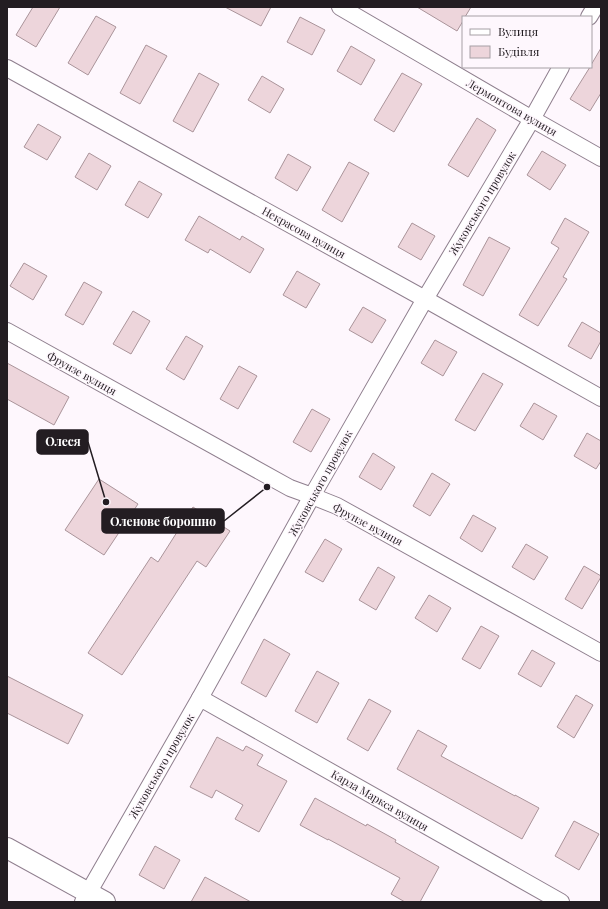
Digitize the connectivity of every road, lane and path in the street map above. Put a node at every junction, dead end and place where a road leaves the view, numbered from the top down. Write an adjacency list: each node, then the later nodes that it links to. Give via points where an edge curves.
1 (340, 7): 6 (street, Лермонтова вулиця)
2 (595, 7): 3 (street)
3 (590, 16)
4 (7, 68): 8 (street, Некрасова вулиця)
5 (560, 68): 6 (street, Жуковського провулок)
6 (532, 119): 7 (street, Лермонтова вулиця); 8 (street, Жуковського провулок)
7 (601, 158)
8 (425, 299): 10 (street, Некрасова вулиця); 11 (street, Жуковського провулок)
9 (7, 331): 11 (street, Фрунзе вулиця, via 290,488)
10 (601, 398)
11 (312, 496): 12 (street, Фрунзе вулиця, via 344,510); 13 (street, Жуковського провулок)
12 (601, 653)
13 (200, 698): 15 (street, Жуковського провулок); 16 (street, Карла Маркса вулиця)
14 (7, 848): 15 (street)
15 (92, 899)
16 (560, 902)

